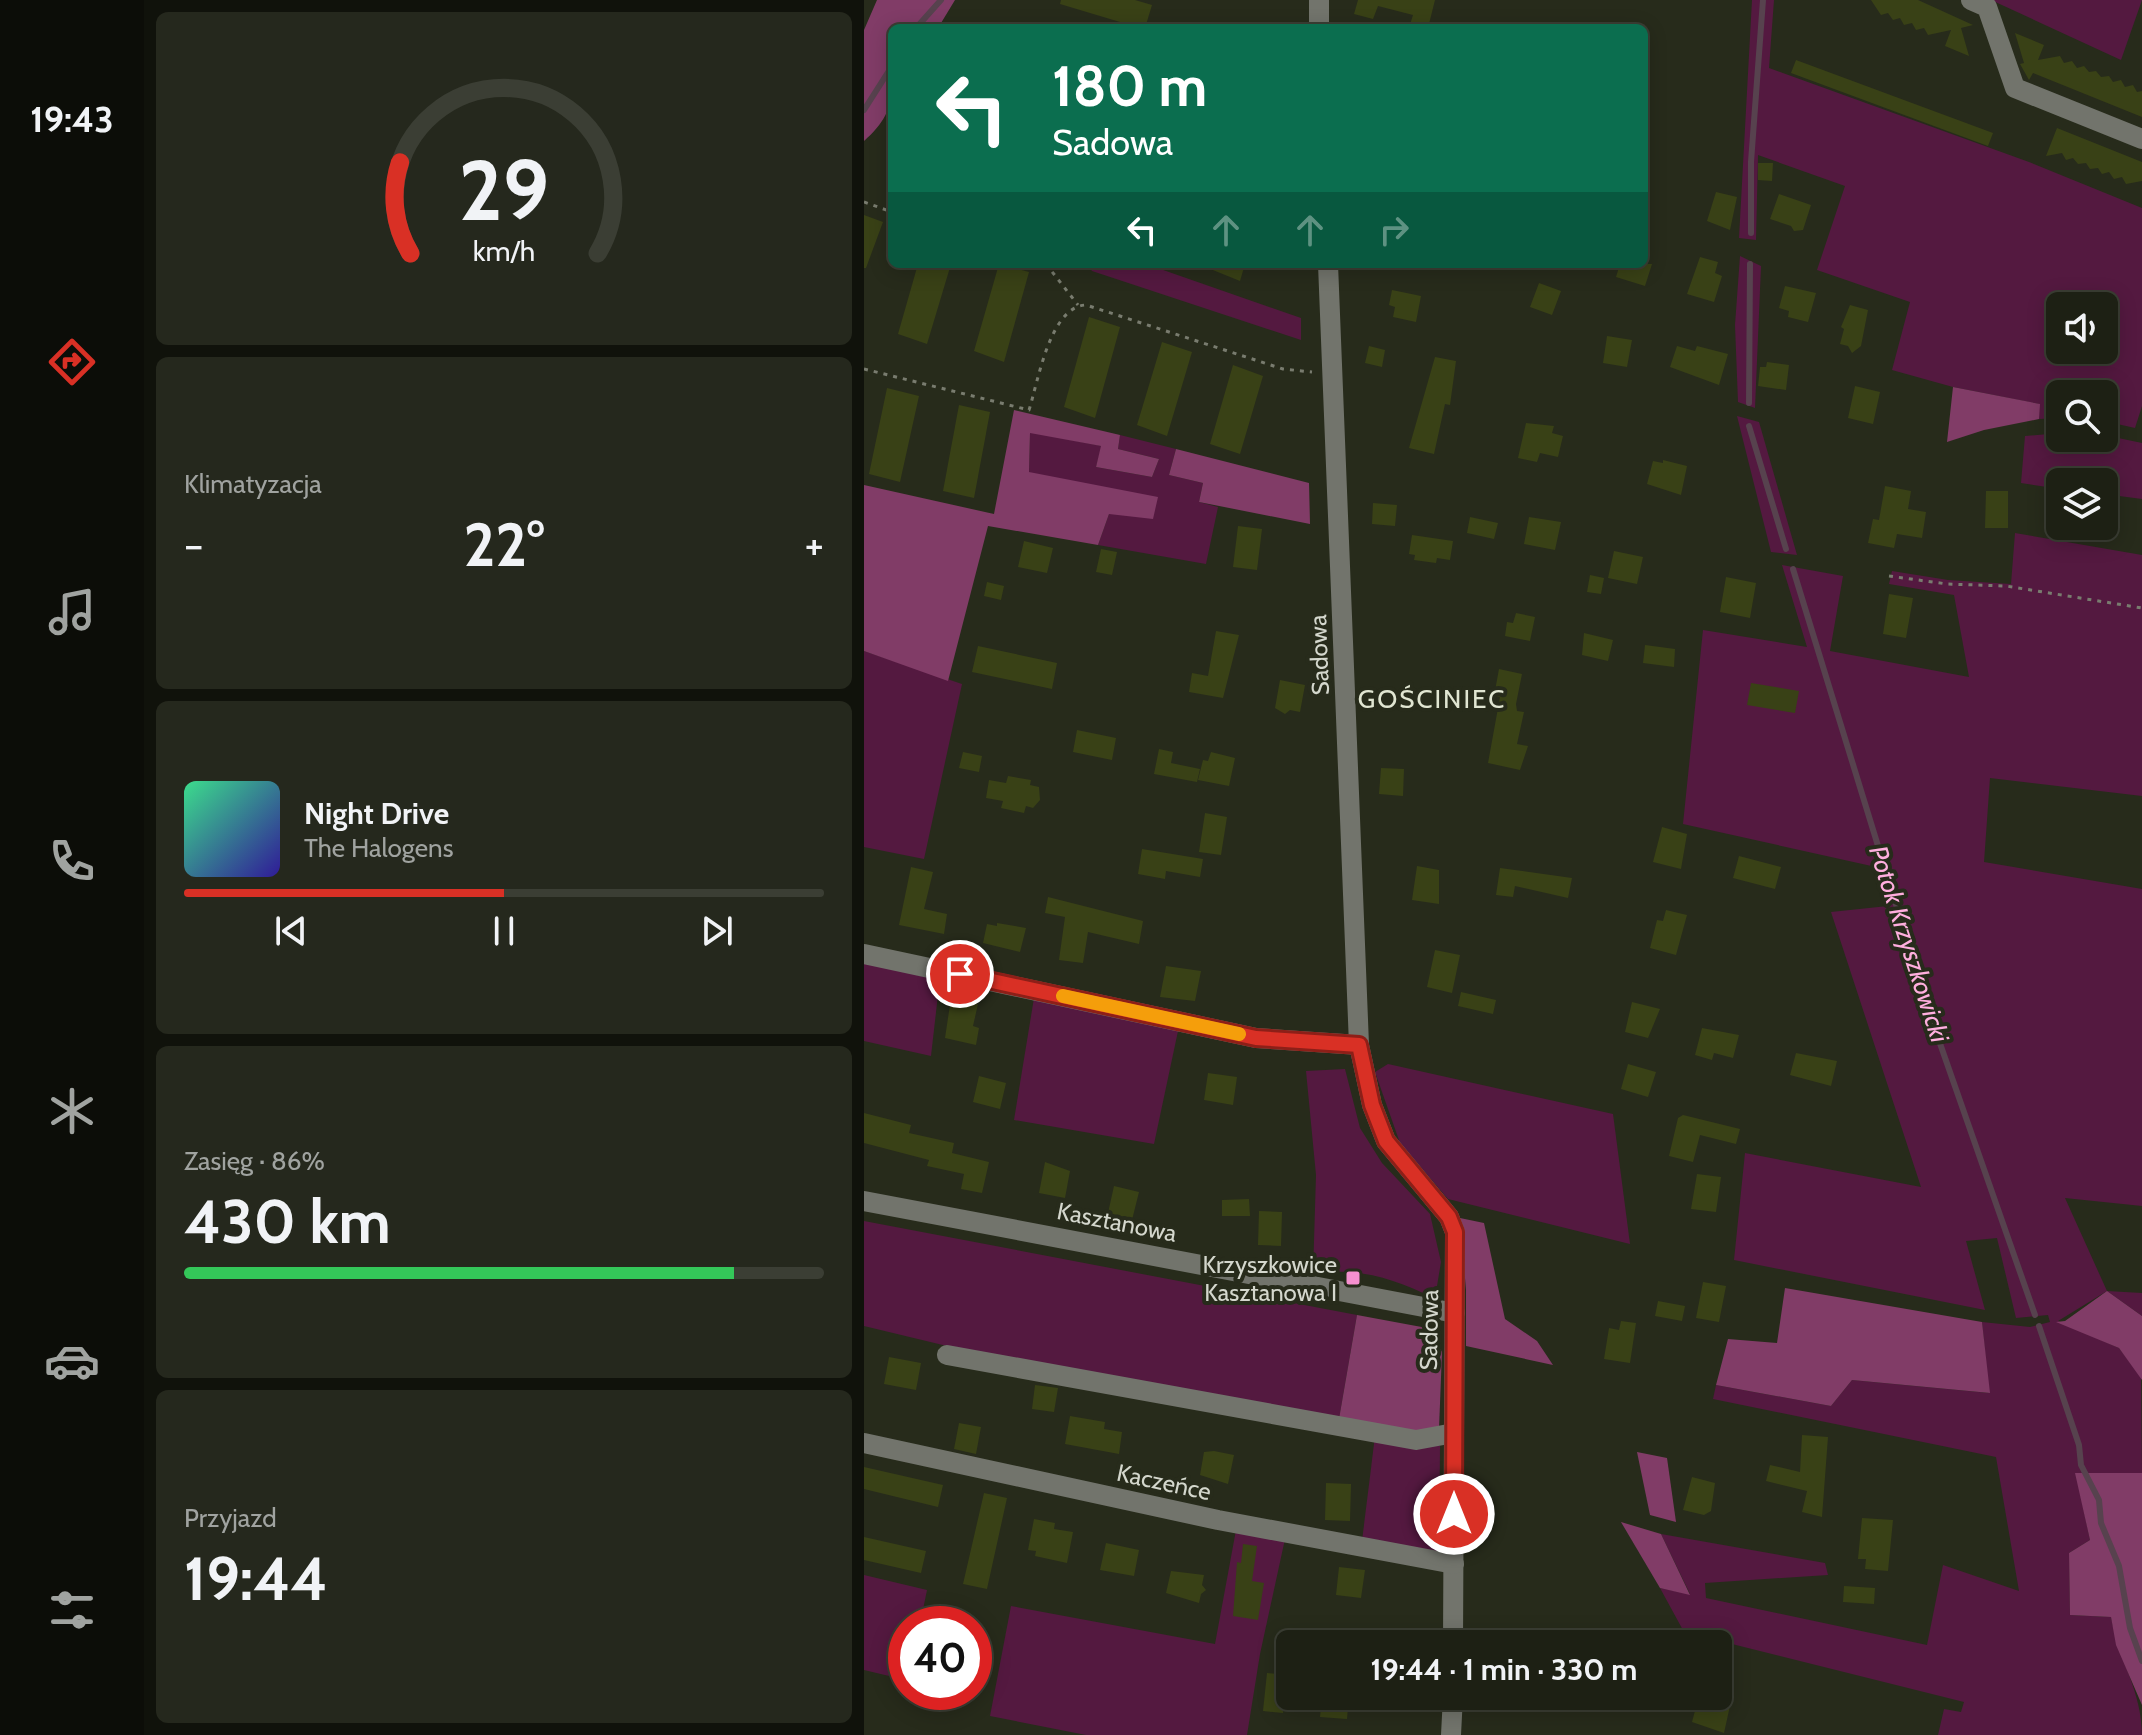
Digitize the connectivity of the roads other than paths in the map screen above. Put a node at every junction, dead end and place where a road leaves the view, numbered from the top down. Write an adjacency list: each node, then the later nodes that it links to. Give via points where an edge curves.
1 (1319, 0): 3 (street)
2 (1971, 0): 4 (street, via 1987,7 2015,88)
3 (1319, 24)
4 (2142, 139)
5 (1328, 268): 7 (street, Sadowa)
6 (864, 954): 7 (street, via 1256,1038)
7 (1359, 1045): 9 (street, Sadowa, via 1386,1141 1449,1217 1455,1232)
8 (864, 1201): 9 (street, Kasztanowa)
9 (1455, 1313): 11 (street, Sadowa)
10 (947, 1355): 11 (street, via 1416,1440)
11 (1454, 1433): 13 (street, Sadowa)
12 (864, 1443): 13 (street, Kaczeńce, via 1203,1517)
13 (1454, 1564): 14 (street, Sadowa)
14 (1453, 1630)
15 (1452, 1710): 16 (street)
16 (1451, 1735)

